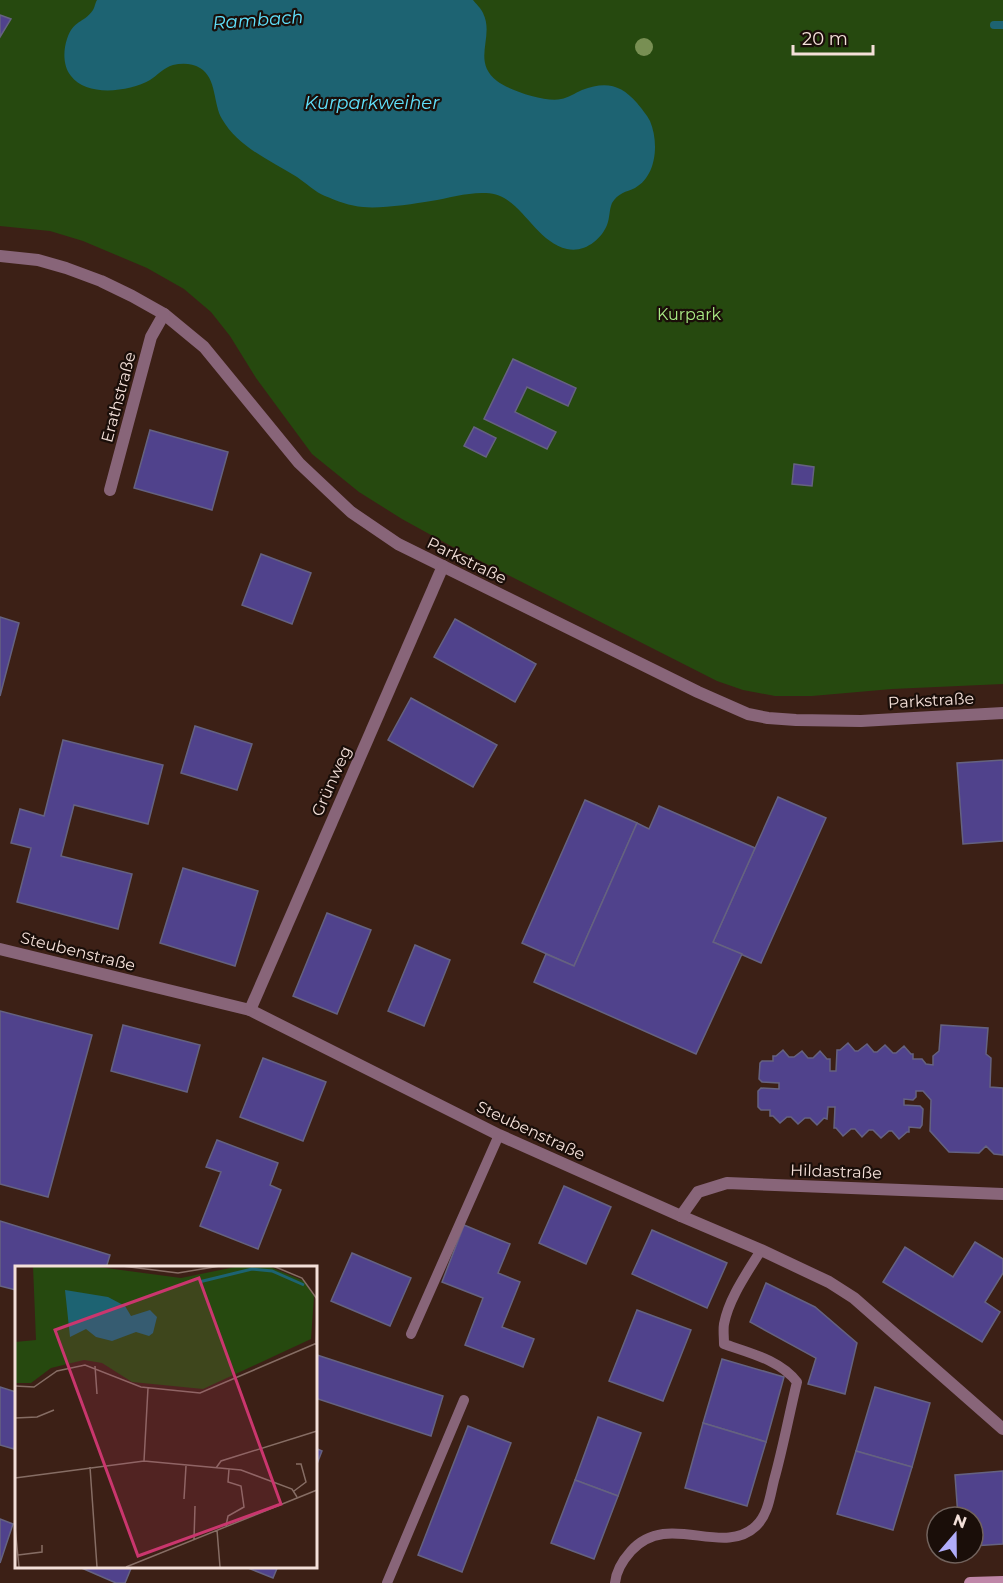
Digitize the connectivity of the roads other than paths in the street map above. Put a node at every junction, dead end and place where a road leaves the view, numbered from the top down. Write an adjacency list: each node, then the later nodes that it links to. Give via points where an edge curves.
1 (0, 256): 2 (street, Parkstraße, via 66,268 101,281)
2 (164, 314): 3 (street, Erathstraße, via 149,345); 4 (street, Parkstraße, via 204,347 320,484 351,512 398,544)
3 (110, 490)
4 (443, 566): 5 (street, Parkstraße, via 748,714 843,721); 7 (street, Grünweg)
5 (1003, 713)
6 (0, 950): 7 (street, Steubenstraße)
7 (249, 1010): 8 (street, Steubenstraße)
8 (499, 1135): 10 (street, Steubenstraße); 12 (lane)
9 (1003, 1194): 10 (street, Hildastraße, via 727,1183 698,1192)
10 (681, 1216): 11 (street, Steubenstraße)
11 (760, 1250): 14 (street, Steubenstraße, via 854,1298); 17 (lane, via 730,1306 724,1344 771,1361 797,1382 764,1515 751,1531 739,1536 665,1533 649,1537 627,1555)
12 (411, 1334)
13 (464, 1400): 16 (lane)
14 (1003, 1429)
15 (1003, 1582): 18 (main road)
16 (387, 1583)
17 (615, 1583)
18 (970, 1583)

